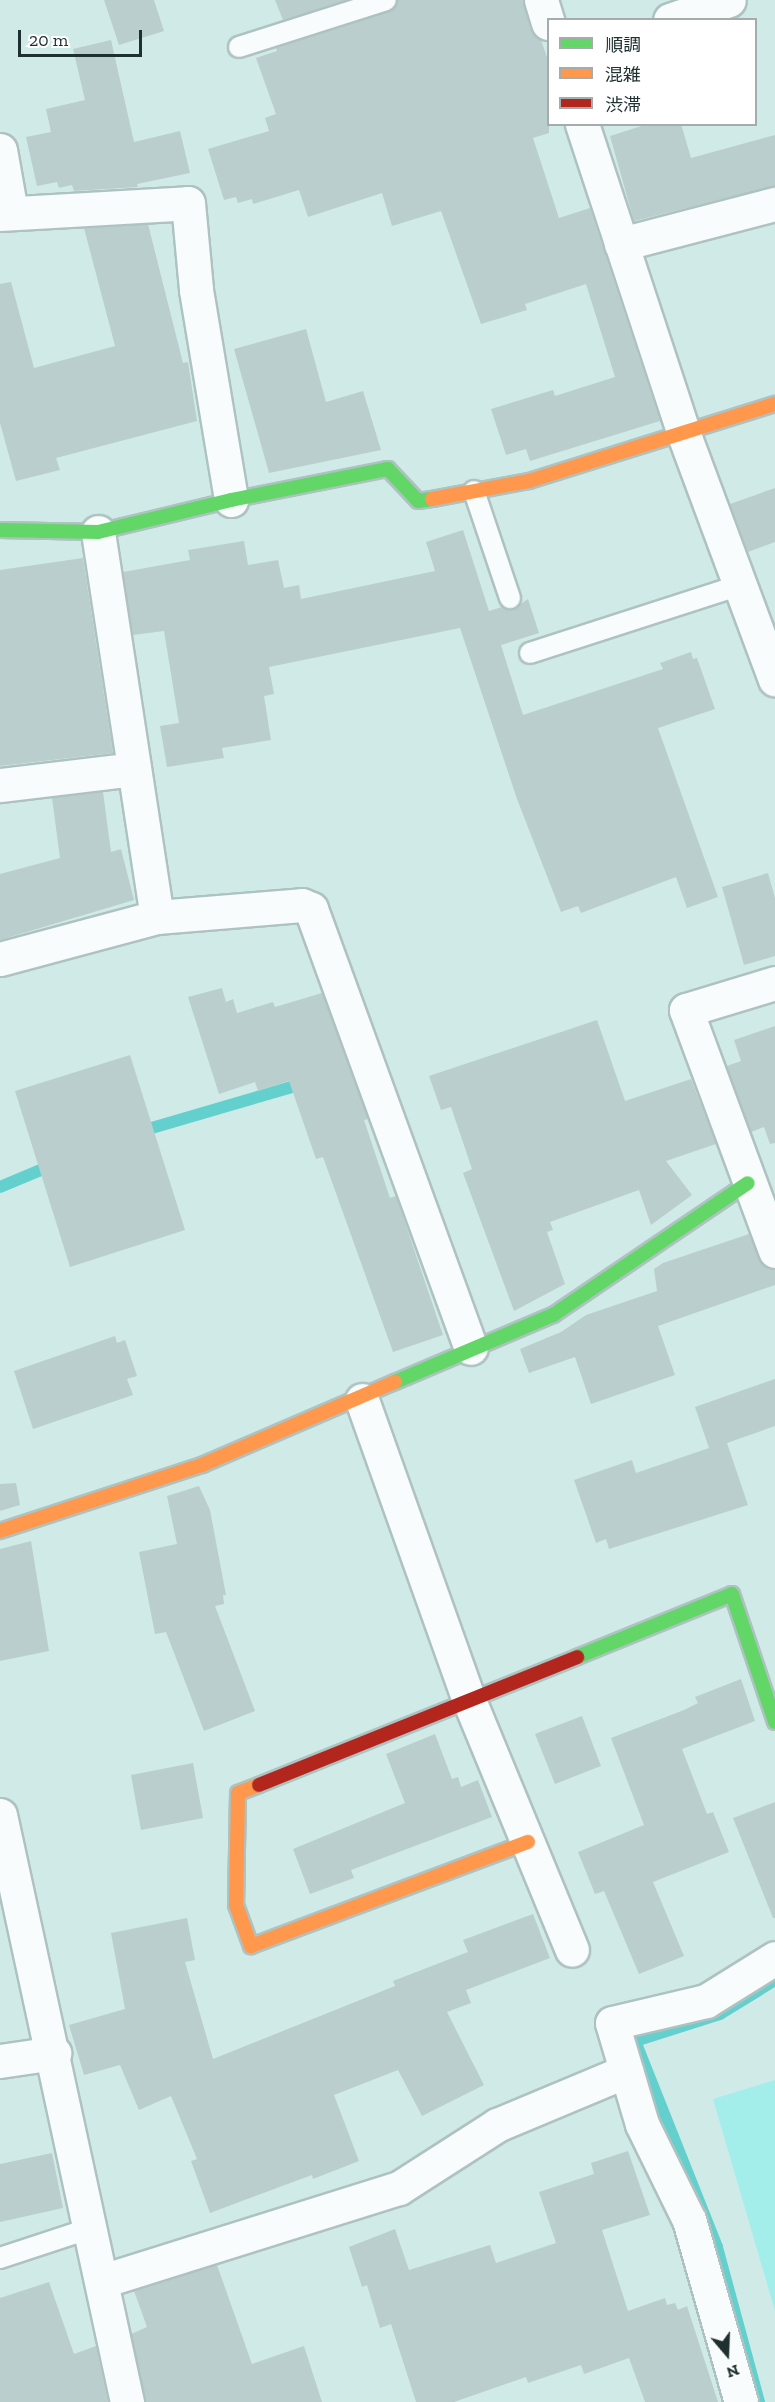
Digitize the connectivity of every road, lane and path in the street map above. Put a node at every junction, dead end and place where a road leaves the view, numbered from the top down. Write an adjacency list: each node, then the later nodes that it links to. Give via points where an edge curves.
1 (386, 0): 6 (lane)
2 (541, 0): 4 (street)
3 (729, 0): 5 (street)
4 (547, 18)
5 (676, 18)
6 (240, 47)
7 (583, 126): 11 (street)
8 (0, 150): 10 (street)
9 (775, 204): 11 (street)
10 (5, 213): 15 (street, via 188,203 196,290)
11 (621, 244): 13 (street)
12 (775, 404): 13 (street)
13 (684, 432): 14 (street, via 529,481); 18 (street)
14 (474, 491): 15 (street, via 418,501 388,469); 19 (lane)
15 (231, 500): 17 (street)
16 (0, 530): 17 (street)
17 (98, 532): 22 (street)
18 (740, 585): 20 (lane); 21 (street)
19 (510, 598)
20 (531, 653)
21 (775, 679)
22 (134, 769): 23 (street); 24 (street)
23 (0, 785)
24 (157, 917): 25 (street); 29 (street, via 302,905 311,909)
25 (0, 959)
26 (775, 983): 27 (street, via 686,1010)
27 (748, 1183): 28 (street); 29 (street, via 553,1315)
28 (775, 1251)
29 (471, 1348): 30 (street)
30 (362, 1400): 31 (street, via 202,1465); 32 (street)
31 (0, 1531)
32 (469, 1700): 33 (street, via 732,1594); 35 (street); 35 (street, via 238,1793 236,1905 250,1946)
33 (775, 1722)
34 (0, 1818): 38 (street)
35 (528, 1842): 36 (street)
36 (572, 1950)
37 (775, 1958): 40 (street, via 706,2001 612,2023)
38 (54, 2053): 39 (street); 41 (street)
39 (0, 2061)
40 (626, 2071): 43 (street, via 497,2126 399,2188); 45 (street, via 642,2124 689,2220)
41 (91, 2228): 42 (lane); 43 (street)
42 (0, 2258)
43 (102, 2281): 44 (street)
44 (127, 2402)
45 (741, 2402)

